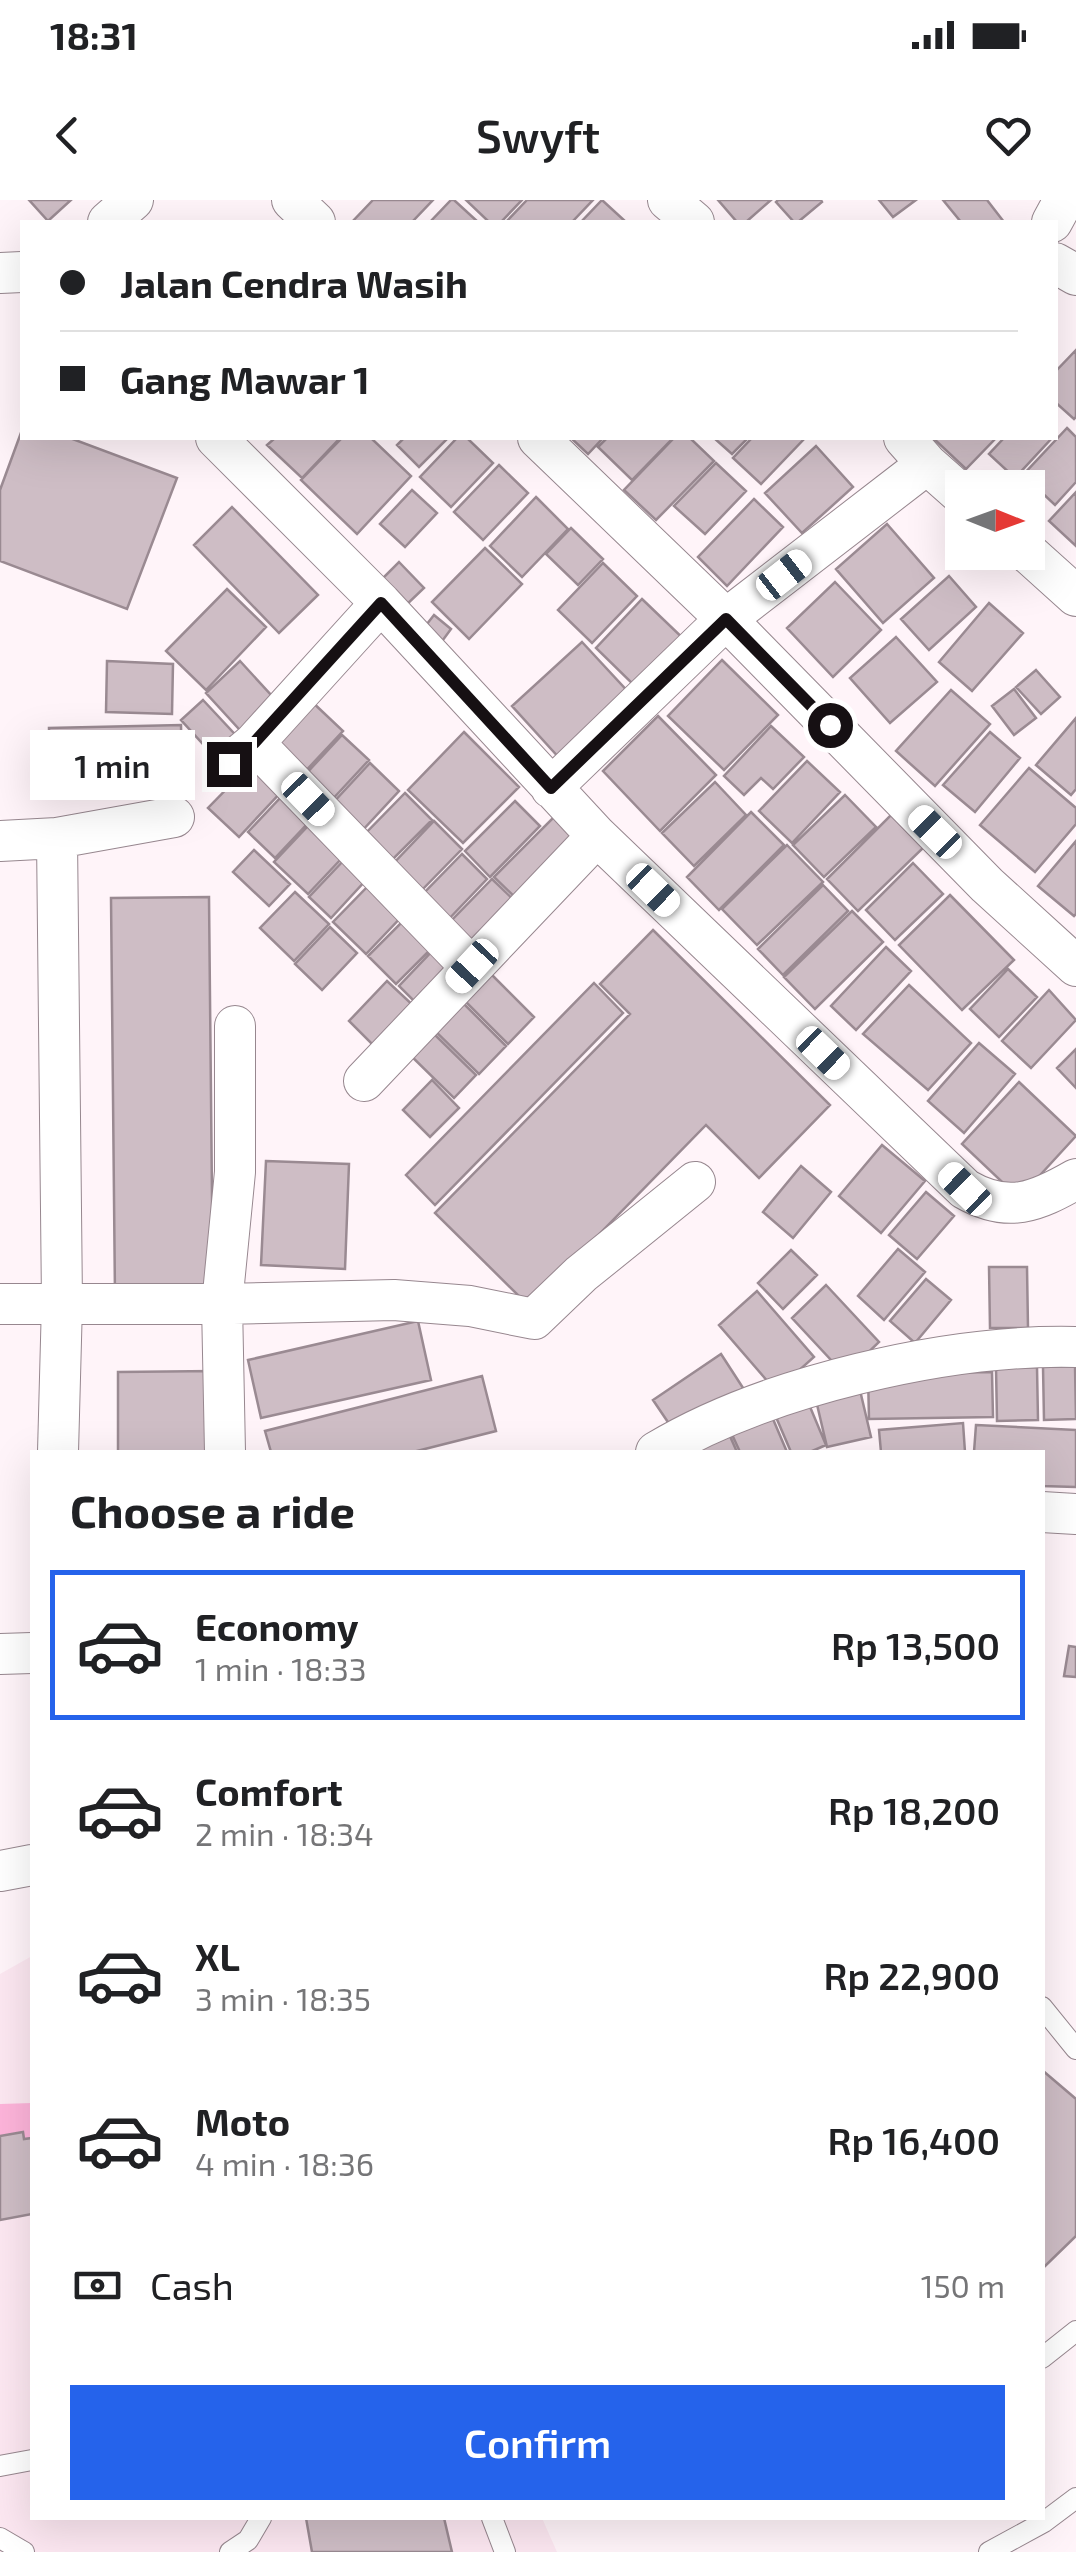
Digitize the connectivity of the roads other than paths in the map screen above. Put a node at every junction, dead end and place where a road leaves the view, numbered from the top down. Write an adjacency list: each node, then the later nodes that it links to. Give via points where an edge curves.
1 (133, 200): 4 (street)
2 (292, 200): 5 (street)
3 (668, 200): 6 (street)
4 (110, 220)
5 (314, 220)
6 (692, 220)
7 (218, 440): 13 (street)
8 (540, 440): 14 (street)
9 (916, 451): 10 (street); 14 (street)
10 (945, 479)
11 (1045, 568): 12 (street)
12 (1076, 596)
13 (381, 603): 15 (street); 20 (street, via 241,753)
14 (726, 619): 15 (street); 21 (street, via 987,885)
15 (551, 788): 17 (street)
16 (174, 817): 18 (street)
17 (596, 836): 20 (street); 24 (street, via 965,1189 985,1201 1026,1202)
18 (57, 838): 19 (street); 26 (street)
19 (0, 840)
20 (472, 966): 23 (street)
21 (1076, 966)
22 (234, 1026): 28 (street, via 234,1172)
23 (364, 1080)
24 (1076, 1178)
25 (694, 1182): 28 (street, via 534,1319 394,1300)
26 (62, 1303): 27 (street); 28 (street); 30 (street)
27 (0, 1304)
28 (222, 1304): 31 (street)
29 (1076, 1347): 32 (street, via 1034,1346 904,1364 765,1400)
30 (58, 1450)
31 (225, 1450)
32 (660, 1450)
33 (1045, 1512): 34 (street)
34 (1076, 1514)
35 (0, 1654): 36 (street)
36 (30, 1654)
37 (30, 1865): 38 (street)
38 (0, 1872)
39 (1045, 2011): 40 (lane)
40 (1076, 2049)
41 (1076, 2331): 42 (lane)
42 (1045, 2356)
43 (30, 2460): 44 (lane)
44 (0, 2466)
45 (1076, 2498): 52 (lane)
46 (259, 2520): 50 (lane, via 248,2540)
47 (493, 2520): 51 (lane)
48 (0, 2538): 49 (lane)
49 (24, 2552)
50 (230, 2552)
51 (504, 2552)
52 (989, 2552)

